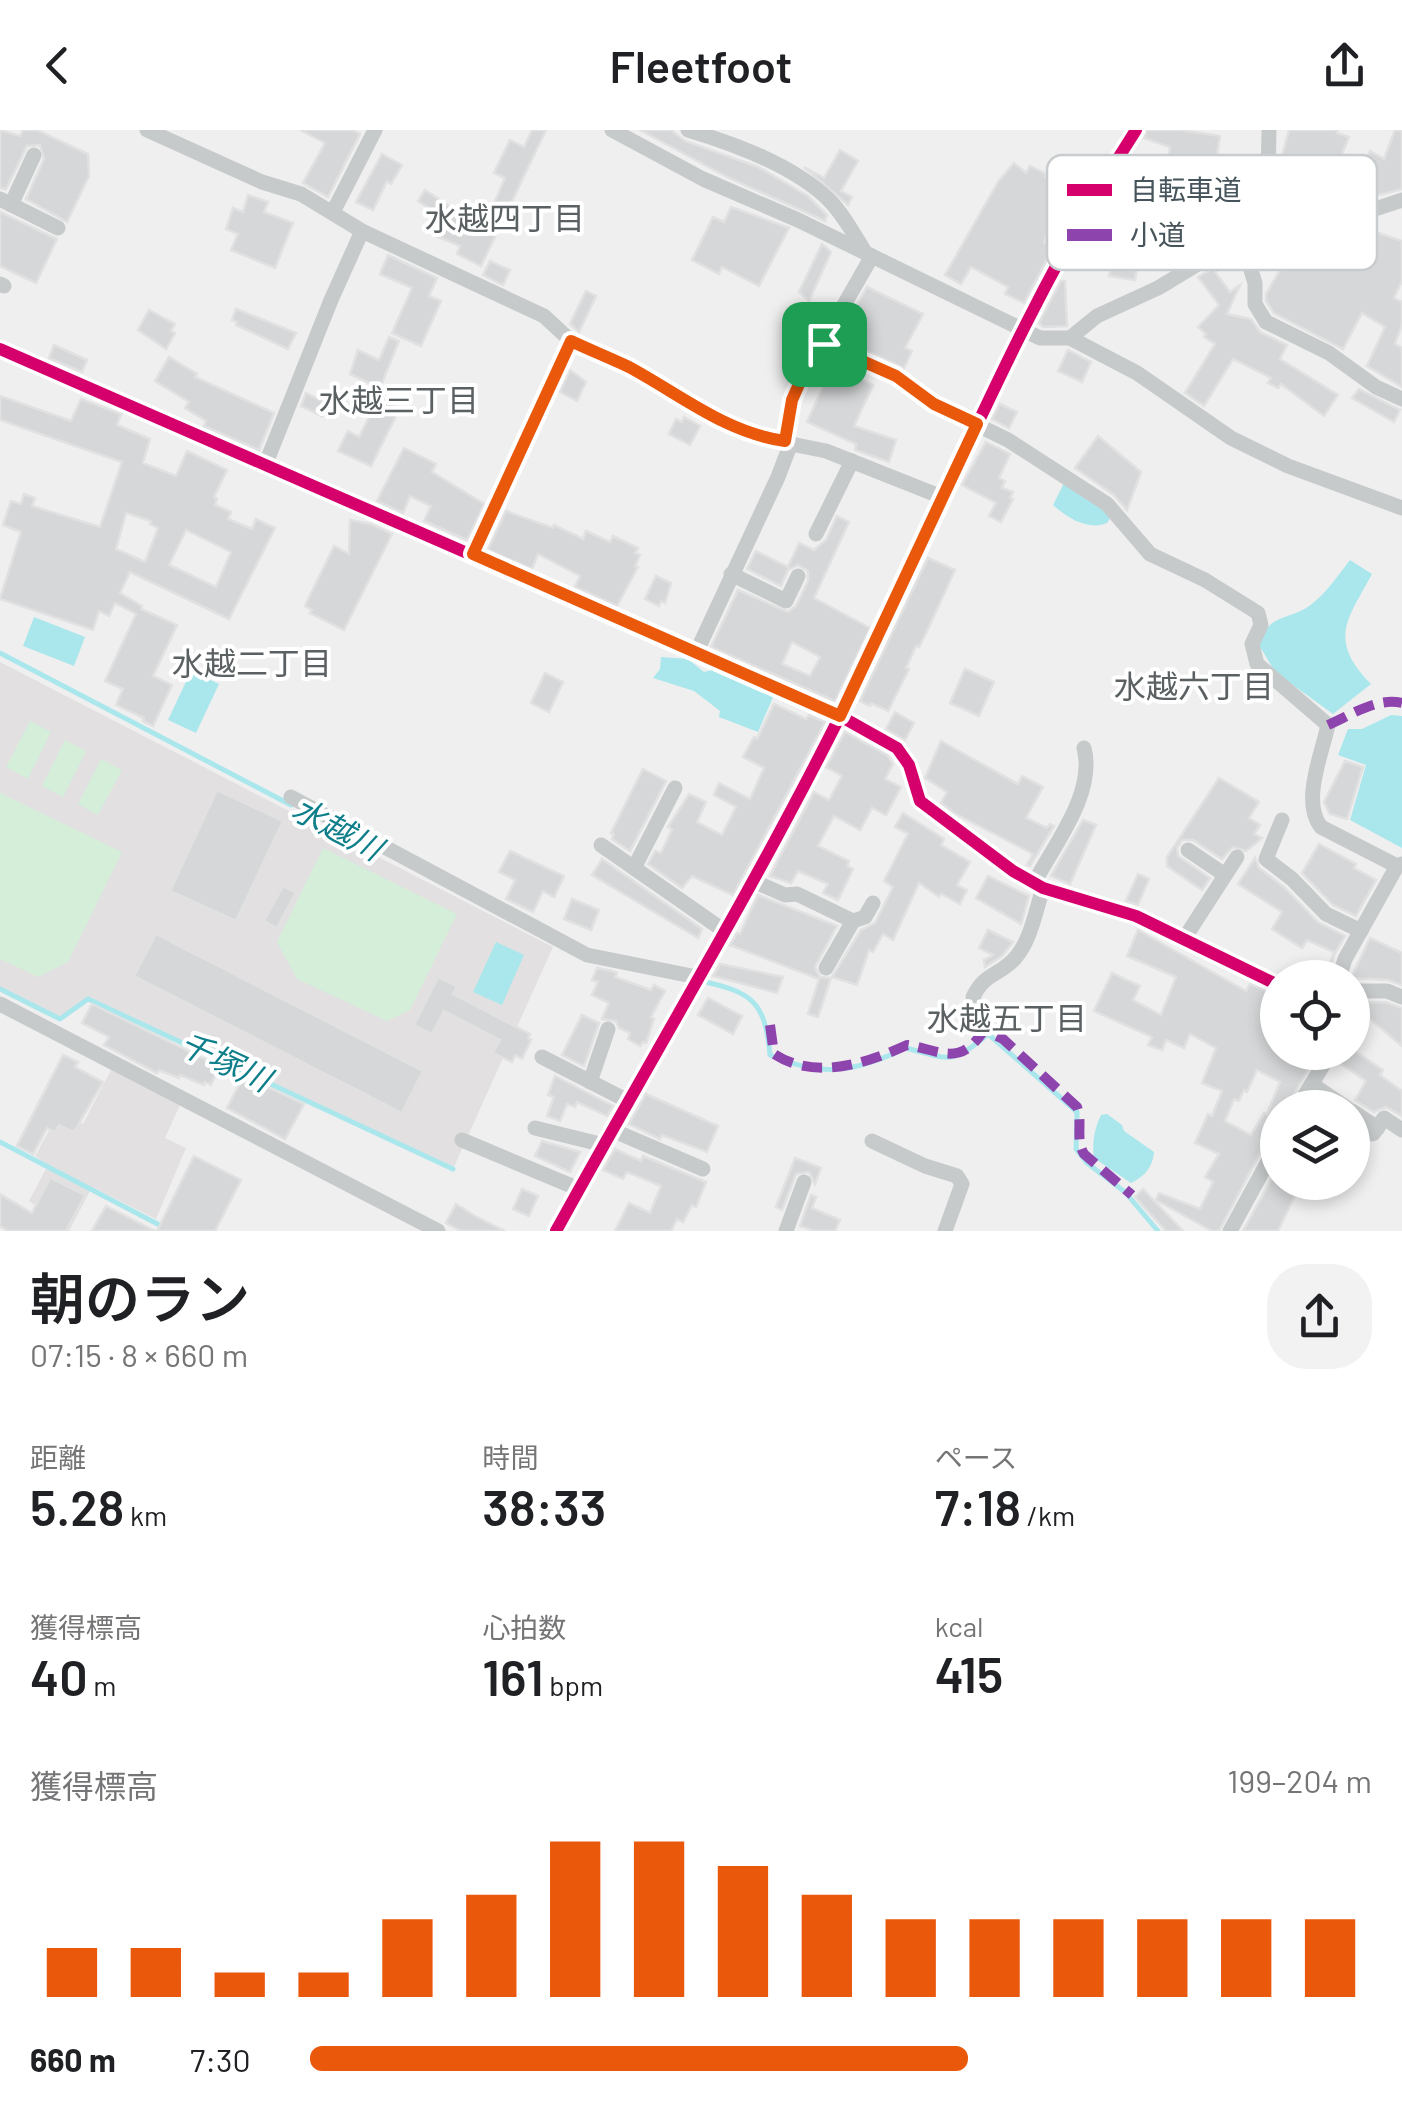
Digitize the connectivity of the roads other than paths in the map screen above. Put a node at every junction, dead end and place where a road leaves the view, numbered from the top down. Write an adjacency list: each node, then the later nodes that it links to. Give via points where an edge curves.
1 (147, 130): 13 (street)
2 (375, 130): 13 (street)
3 (612, 130): 16 (street)
4 (688, 130): 16 (street, via 813,187)
5 (1136, 130): 8 (street)
6 (1269, 130): 9 (street)
7 (34, 155): 11 (street)
8 (1121, 155)
9 (1268, 155)
10 (1402, 200): 12 (street)
11 (6, 202): 14 (street)
12 (1377, 208)
13 (333, 212): 15 (street)
14 (58, 228)
15 (362, 231): 23 (street, via 544,316); 29 (street)
16 (868, 254): 20 (street); 21 (street)
17 (1052, 270): 20 (street)
18 (1188, 270): 22 (street, via 1098,316)
19 (1251, 270): 25 (street, via 1255,304 1266,322)
20 (1021, 330): 22 (street); 26 (street)
21 (828, 333)
22 (1070, 338): 31 (street, via 1231,438)
23 (571, 341): 27 (street, via 756,437); 33 (street)
24 (0, 349): 29 (street)
25 (1402, 399)
26 (977, 424): 27 (street, via 896,376 824,344 815,348 792,400); 30 (street); 46 (street, via 1107,504 1150,554 1258,613 1261,624 1252,644 1258,664 1328,725 1313,818)
27 (788, 442): 28 (street); 34 (street)
28 (852, 461): 30 (street); 32 (street)
29 (266, 463): 33 (street)
30 (942, 498): 37 (street)
31 (1402, 508)
32 (816, 534)
33 (473, 554): 36 (street)
34 (731, 574): 35 (street, via 786,601); 36 (street)
35 (798, 576)
36 (696, 653): 37 (street)
37 (840, 716): 48 (street); 49 (street, via 897,748 920,801)
38 (1084, 748): 49 (street, via 1082,789)
39 (674, 788): 45 (street)
40 (291, 798): 58 (street, via 587,954)
41 (1282, 820): 53 (street, via 1266,858 1326,914)
42 (601, 845): 45 (street)
43 (1188, 850): 47 (street)
44 (1237, 857): 47 (street)
45 (634, 868): 52 (street)
46 (1398, 872): 53 (street)
47 (1225, 875): 54 (street)
48 (751, 880): 51 (street); 52 (street)
49 (1038, 886): 54 (street, via 1136,916); 63 (street, via 1019,954 981,981 973,997)
50 (873, 903): 51 (street, via 865,917)
51 (853, 921): 56 (street)
52 (723, 930): 58 (street)
53 (1361, 931): 55 (street)
54 (1184, 939): 57 (street)
55 (1347, 960)
56 (826, 968)
57 (1260, 976)
58 (697, 977): 70 (street)
59 (1370, 992): 60 (street)
60 (1402, 997)
61 (0, 1004): 81 (street)
62 (608, 1029): 66 (street)
63 (984, 1030)
64 (542, 1057): 66 (street)
65 (1321, 1070): 67 (street)
66 (590, 1082): 70 (street)
67 (1313, 1085): 68 (street); 69 (street)
68 (1310, 1090)
69 (1321, 1090)
70 (628, 1101): 74 (street)
71 (1370, 1126): 73 (street, via 1376,1131 1384,1118)
72 (535, 1128): 74 (street)
73 (1402, 1130)
74 (608, 1137): 77 (street); 80 (street)
75 (462, 1140): 80 (street)
76 (872, 1141): 84 (street, via 958,1176 962,1184)
77 (703, 1169)
78 (1260, 1176): 85 (street)
79 (804, 1182): 83 (street)
80 (579, 1188): 82 (street)
81 (438, 1231)
82 (556, 1231)
83 (786, 1231)
84 (945, 1231)
85 (1230, 1231)

